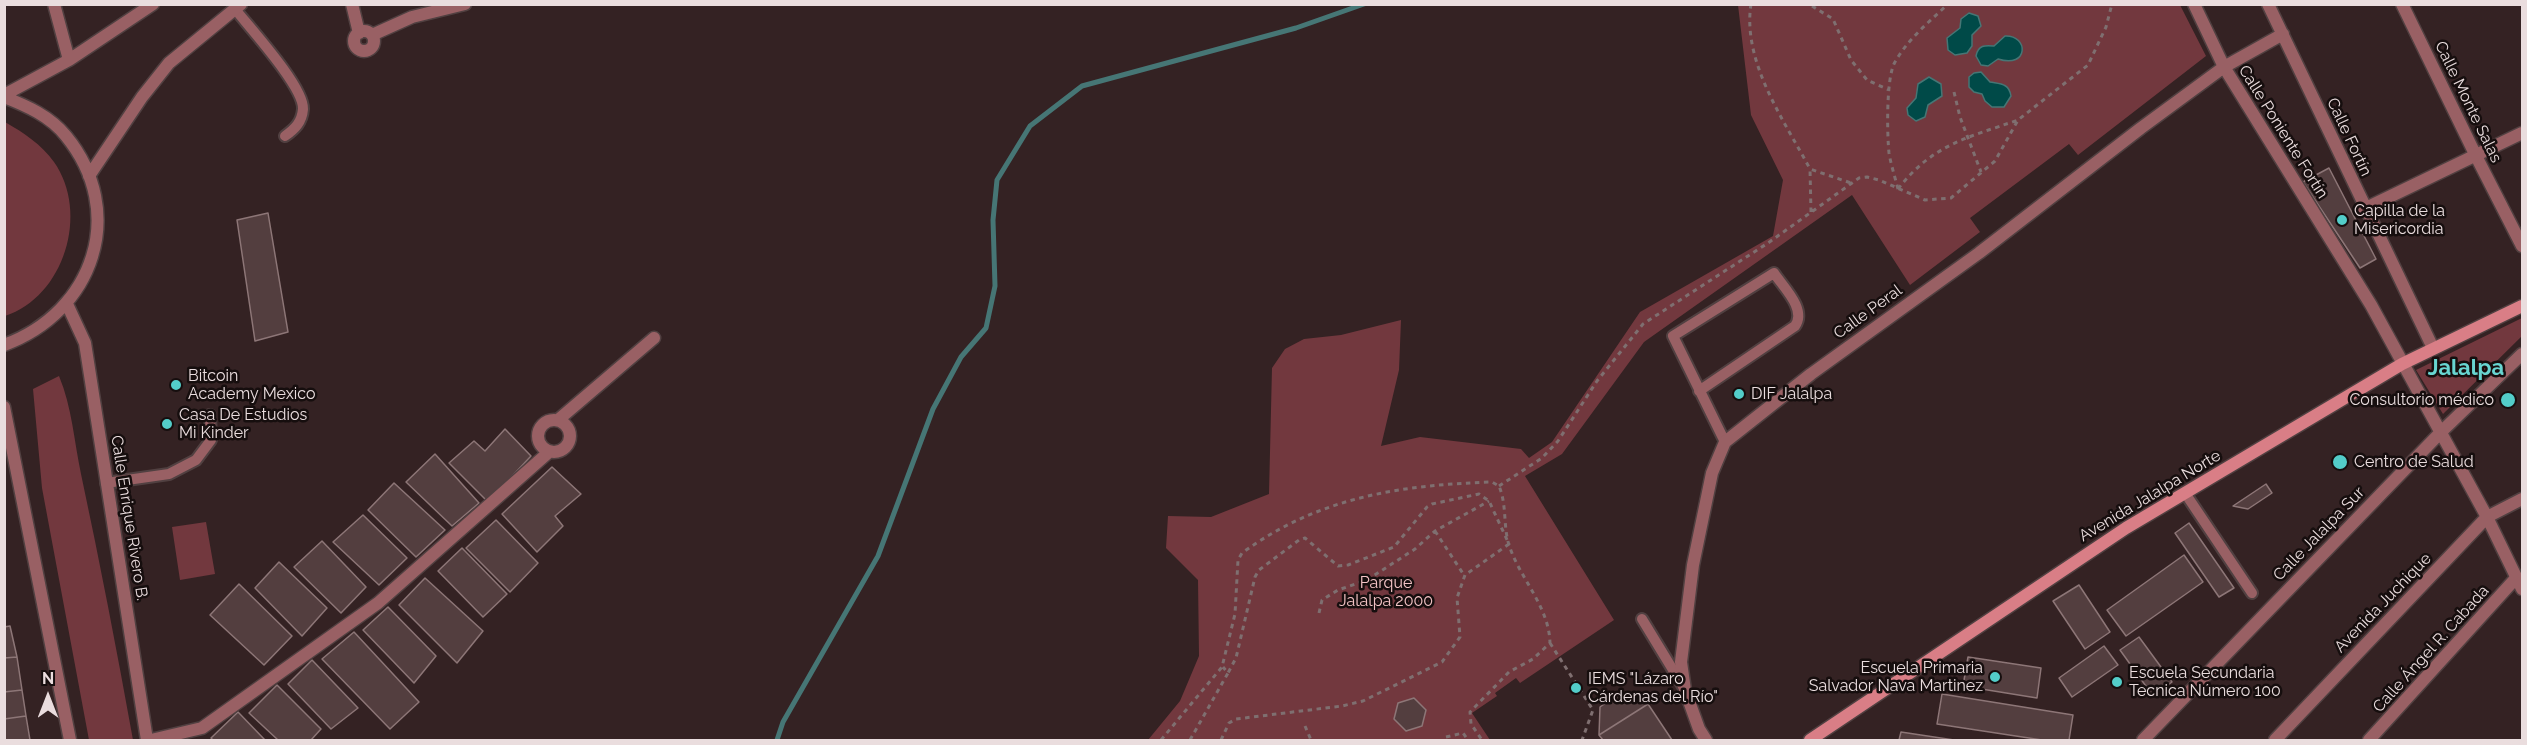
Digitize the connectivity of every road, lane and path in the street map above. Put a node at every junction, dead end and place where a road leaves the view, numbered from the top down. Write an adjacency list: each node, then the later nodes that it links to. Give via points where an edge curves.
1 (54, 4): 14 (street)
2 (153, 4): 14 (street)
3 (352, 4): 4 (street, via 358,33 356,47 365,51 373,45 372,36 412,17)
4 (465, 4)
5 (1751, 4): 24 (path, via 1751,39 1762,74)
6 (1948, 4): 16 (path, via 1911,39 1893,64)
7 (2112, 4): 19 (path, via 2088,65)
8 (2194, 4): 15 (street, Calle Poniente Fortín)
9 (2268, 4): 13 (street, Calle Fortín)
10 (2402, 4): 23 (street, Calle Monte Salas)
11 (1812, 6): 16 (path, via 1833,19 1851,60 1867,80)
12 (238, 7): 21 (lane, via 298,92 303,108 298,126); 26 (street, via 169,63)
13 (2283, 34): 15 (street, Calle Peral); 29 (street, Calle Fortín)
14 (69, 60): 18 (street)
15 (2224, 67): 38 (street, Calle Poniente Fortín); 44 (street, Calle Peral)
16 (1889, 90): 28 (path, via 1889,154)
17 (1954, 92): 22 (path)
18 (4, 96): 26 (street, via 37,111 65,135)
19 (2018, 120): 22 (path); 25 (path, via 1995,161)
20 (2523, 133): 23 (street)
21 (285, 136)
22 (1968, 138): 25 (path); 28 (path, via 1949,144 1925,160)
23 (2476, 156): 29 (street); 31 (street, Calle Monte Salas)
24 (1810, 168): 27 (path); 30 (path)
25 (1981, 172): 28 (path, via 1951,198 1938,201)
26 (89, 176): 32 (street, via 96,201 97,238 87,273)
27 (1851, 183)
28 (1898, 189)
29 (2364, 209): 36 (street, Calle Fortín)
30 (1811, 212)
31 (2523, 246)
32 (67, 304): 35 (street, via 39,329); 46 (street, Calle Enrique Rivero B., via 85,340)
33 (2523, 306): 36 (street, Avenida Jalalpa Norte)
34 (654, 338): 42 (street)
35 (4, 345)
36 (2433, 348): 38 (street, Avenida Jalalpa Norte)
37 (2523, 354): 43 (street, Calle Jalalpa Sur)
38 (2402, 364): 43 (street, Calle Poniente Fortín); 47 (street, Avenida Jalalpa Norte)
39 (1700, 390): 39 (lane, via 1795,326 1797,308 1774,273 1674,336); 44 (lane)
40 (4, 407): 64 (street)
41 (210, 415): 46 (lane, via 211,440 196,460 169,474)
42 (558, 420): 45 (street, via 547,421 539,429 538,440); 45 (street, via 567,426 570,440 560,451)
43 (2440, 432): 50 (street, Calle Poniente Fortín); 75 (street, Calle Jalalpa Sur)
44 (1725, 442): 61 (street, Calle Peral, via 1712,473 1693,565 1681,662)
45 (549, 452): 65 (street, via 378,603 202,728)
46 (106, 483): 65 (street, Calle Enrique Rivero B.)
47 (2185, 493): 55 (lane); 74 (street, Avenida Jalalpa Norte, via 2044,582)
48 (2523, 499): 50 (street, Avenida Juchique)
49 (1489, 501): 51 (path); 52 (path); 60 (path, via 1479,494 1432,504 1394,547 1348,565 1338,566 1305,538 1299,540 1255,577 1236,658)
50 (2487, 517): 54 (street, Calle Poniente Fortín); 76 (street, Avenida Juchique)
51 (1435, 531): 53 (path); 56 (path, via 1367,580 1322,600)
52 (1509, 544): 53 (path); 58 (path, via 1550,625); 59 (path, via 1504,499 1499,486 1492,482 1432,485 1361,497 1300,518 1251,546 1238,560 1235,614)
53 (1464, 575): 68 (path, via 1457,598 1460,638 1442,662 1363,701 1236,719 1229,723)
54 (2519, 584): 77 (street, Calle Ángel R. Cabada)
55 (2252, 593)
56 (1319, 613)
57 (1642, 619): 61 (lane)
58 (1550, 643): 71 (path, via 1533,659 1509,672 1470,712 1471,724); 72 (path, via 1593,710)
59 (1222, 667): 60 (path); 66 (path)
60 (1228, 673): 67 (path)
61 (1685, 690): 73 (street, Calle Peral)
62 (1305, 726): 69 (path)
63 (1446, 738): 70 (path, via 1462,733)
64 (70, 741)
65 (149, 741)
66 (1161, 741)
67 (1190, 741)
68 (1221, 741)
69 (1311, 741)
70 (1468, 741)
71 (1482, 741)
72 (1582, 741)
73 (1706, 741)
74 (1810, 741)
75 (2143, 741)
76 (2275, 741)
77 (2369, 741)

